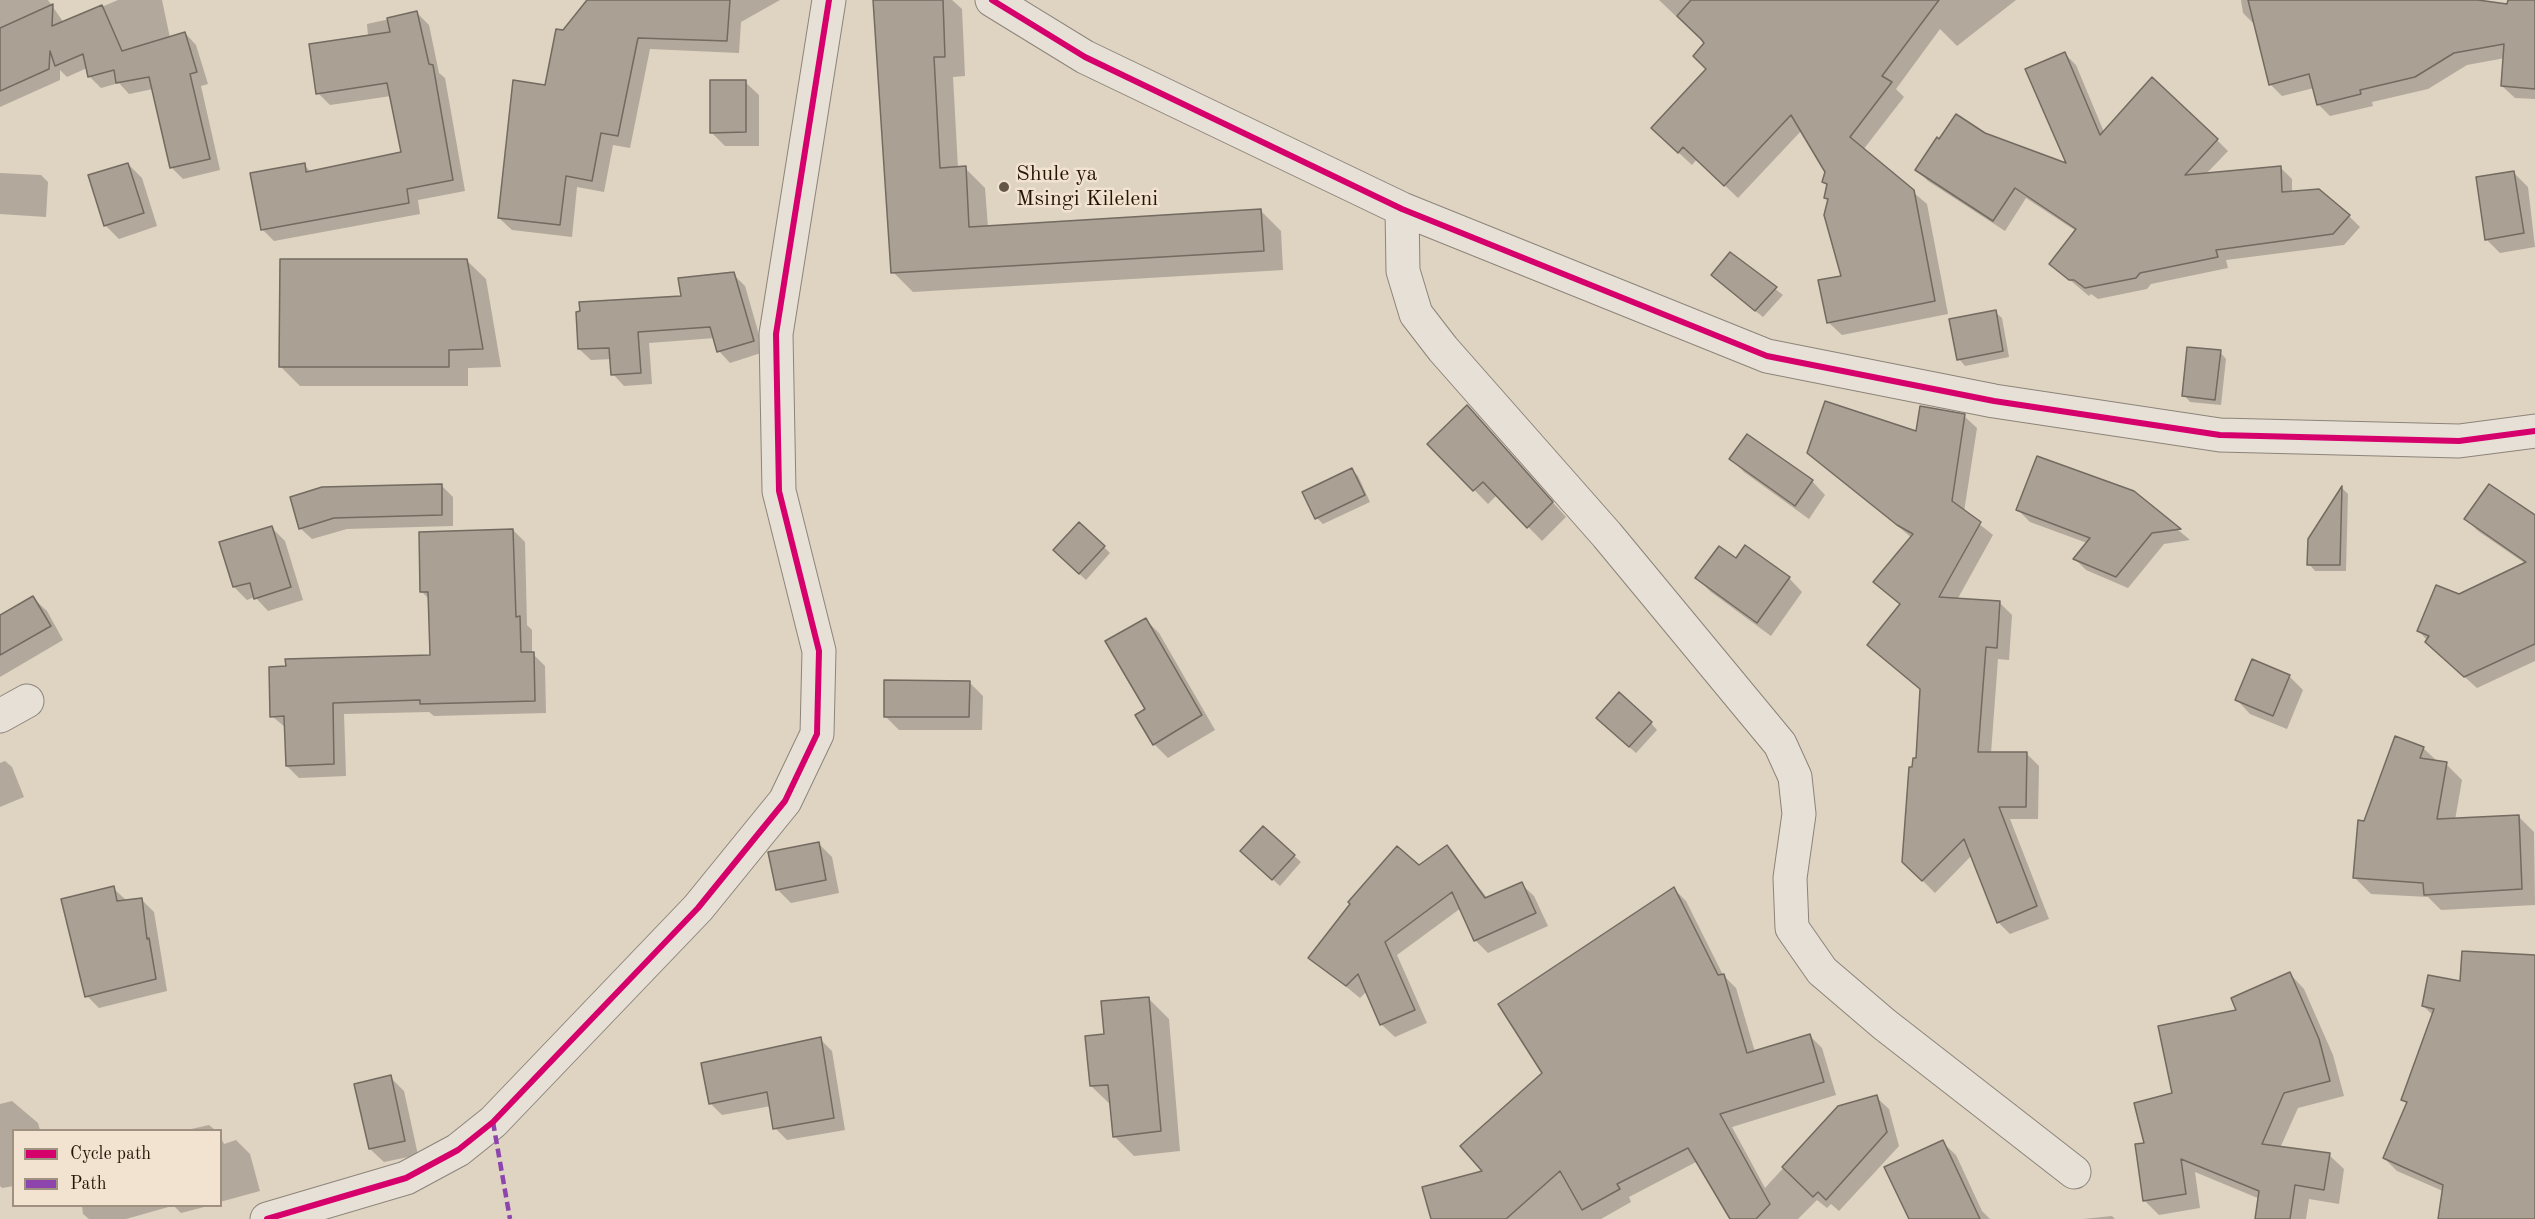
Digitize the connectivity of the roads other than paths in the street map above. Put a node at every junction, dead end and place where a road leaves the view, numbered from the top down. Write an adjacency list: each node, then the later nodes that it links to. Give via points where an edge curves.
1 (829, 0): 6 (street, via 776,334 779,491 819,651 817,734 785,801 698,908 493,1122 458,1150 406,1178)
2 (992, 0): 3 (street, via 1085,57)
3 (1402, 209): 4 (street, via 1767,356 1960,394 2220,435 2458,441); 5 (street, via 1403,271 1416,314 1600,526 1780,744 1795,777 1799,814 1790,878 1792,928 1822,970 1884,1024)
4 (2535, 430)
5 (2074, 1172)
6 (267, 1219)

